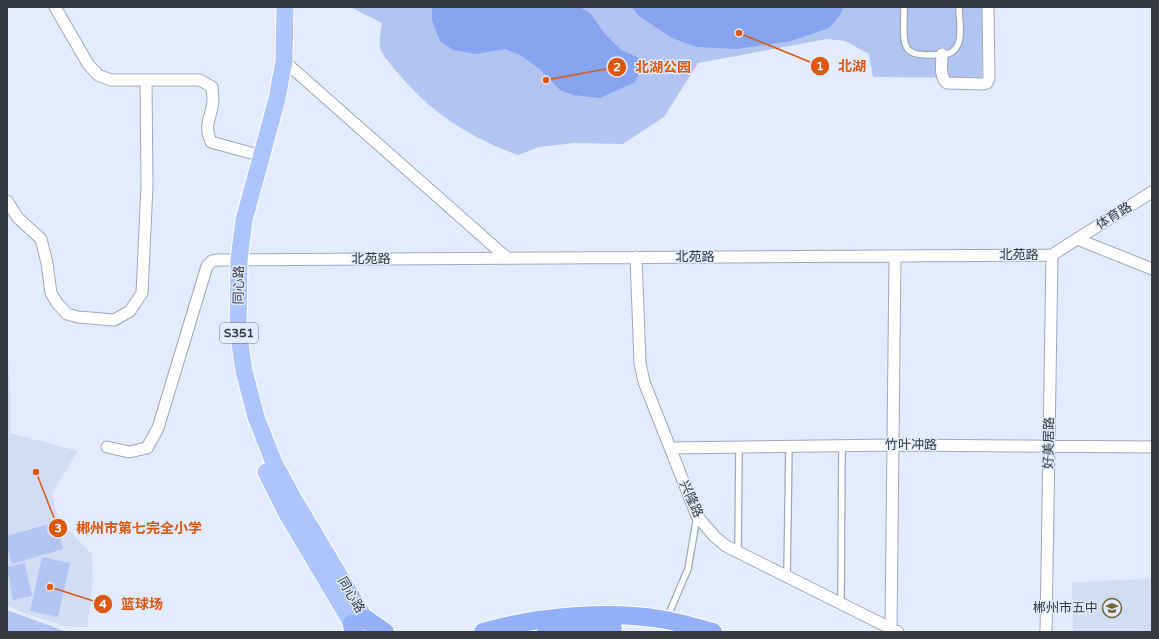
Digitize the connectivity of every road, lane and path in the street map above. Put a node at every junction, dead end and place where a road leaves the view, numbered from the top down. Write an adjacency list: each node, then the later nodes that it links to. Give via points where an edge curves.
1 (55, 7): 9 (street, via 88,64 98,75 111,80)
2 (274, 7): 10 (main road, 同心路 / S351, via 272,60 266,97)
3 (285, 7): 8 (main road, 同心路 / S351)
4 (904, 7): 7 (lane, via 904,42 908,50 917,54)
5 (959, 7): 7 (lane, via 958,44 951,53)
6 (988, 7): 7 (street, via 987,83 947,84 942,77)
7 (942, 54)
8 (284, 61): 17 (street); 18 (main road, 同心路 / S351, via 277,99)
9 (146, 80): 10 (street, via 200,80 212,87 213,101 207,132 211,142); 12 (street, via 147,186 142,293 130,311 114,320 67,314 51,293 41,239 18,218)
10 (251, 153): 18 (main road, 同心路 / S351, via 233,218)
11 (1152, 192): 13 (street, 体育路)
12 (7, 201)
13 (1077, 239): 14 (street, 北苑路); 19 (street)
14 (1052, 255): 15 (street, 北苑路); 23 (street, 好美居路)
15 (895, 256): 16 (street, 北苑路); 20 (street)
16 (636, 257): 17 (street, 北苑路); 27 (street, 兴隆路, via 642,373)
17 (507, 258): 18 (street, 北苑路)
18 (234, 260): 24 (street, 北苑路, via 212,261 207,266 158,428 147,448 129,452); 33 (main road, 同心路 / S351, via 238,330 244,371 256,417 274,463)
19 (1152, 269)
20 (893, 445): 22 (street, 竹叶冲路); 23 (street, 竹叶冲路); 34 (street)
21 (789, 446): 22 (street, 竹叶冲路); 25 (street, 竹叶冲路); 30 (lane)
22 (842, 446): 31 (lane)
23 (1049, 446): 26 (street, 竹叶冲路); 39 (street, 好美居路)
24 (108, 447)
25 (739, 447): 27 (street, 竹叶冲路); 29 (lane)
26 (1152, 447)
27 (670, 448): 28 (street, 兴隆路)
28 (697, 516): 29 (street, 兴隆路, via 715,537); 32 (lane, via 688,569)
29 (738, 552): 30 (street, 兴隆路)
30 (787, 577): 31 (street, 兴隆路)
31 (841, 603): 34 (street, 兴隆路)
32 (669, 627): 35 (highway, via 626,615 577,616 535,620); 37 (highway); 38 (highway)
33 (360, 628): 36 (highway)
34 (894, 630)
35 (483, 631)
36 (385, 632)
37 (546, 632)
38 (714, 632)
39 (1046, 632)

